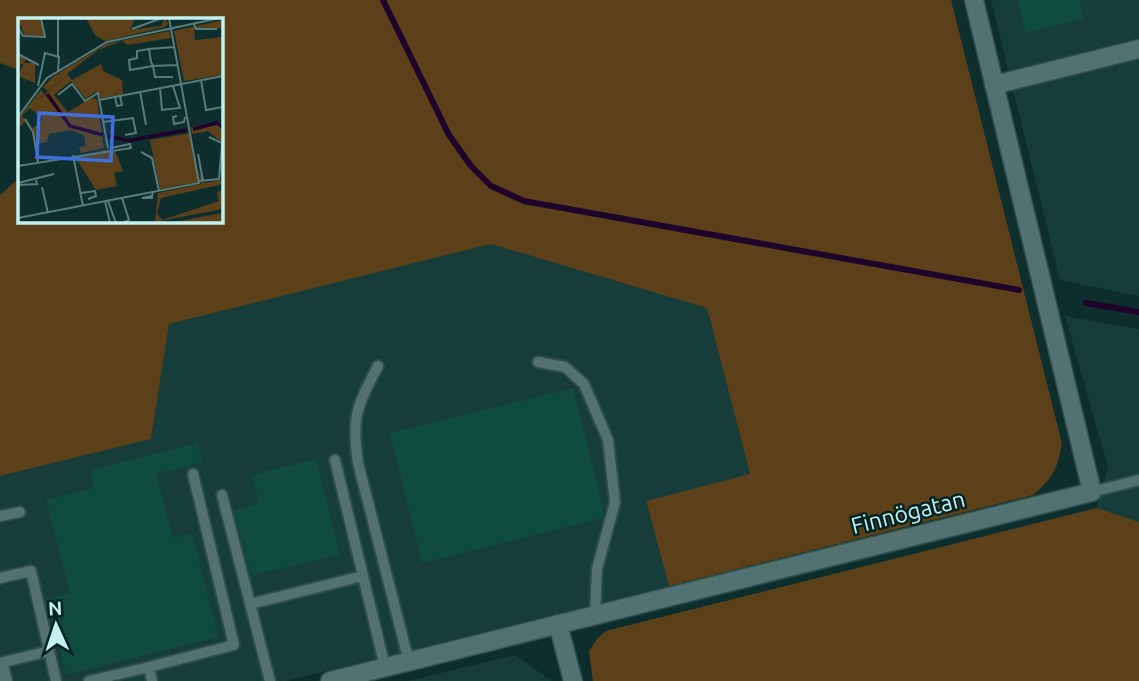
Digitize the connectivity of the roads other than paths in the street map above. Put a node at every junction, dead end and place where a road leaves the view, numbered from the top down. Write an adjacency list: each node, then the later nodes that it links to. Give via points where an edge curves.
1 (974, 0): 3 (street)
2 (1139, 48): 3 (street)
3 (994, 85): 9 (street)
4 (538, 362): 16 (lane, via 565,367 584,384 608,440 615,502 597,569)
5 (378, 366): 19 (lane, via 359,403 353,435)
6 (334, 460): 13 (lane)
7 (193, 474): 21 (lane, via 234,645)
8 (1135, 483): 9 (lane)
9 (1091, 492): 16 (street, Finnögatan)
10 (222, 495): 15 (lane)
11 (20, 512): 12 (lane)
12 (0, 516)
13 (363, 576): 15 (lane); 22 (lane)
14 (0, 578): 18 (lane, via 31,571)
15 (250, 604): 28 (lane)
16 (595, 615): 17 (street, Finnögatan)
17 (558, 624): 19 (street, Finnögatan); 30 (street)
18 (49, 651): 20 (lane); 25 (lane)
19 (409, 662): 22 (street, Finnögatan)
20 (0, 663)
21 (149, 667): 26 (lane); 27 (lane)
22 (385, 667): 29 (street, Finnögatan)
23 (0, 669): 24 (street)
24 (3, 681)
25 (56, 681)
26 (89, 681)
27 (152, 681)
28 (270, 681)
29 (330, 681)
30 (573, 681)

